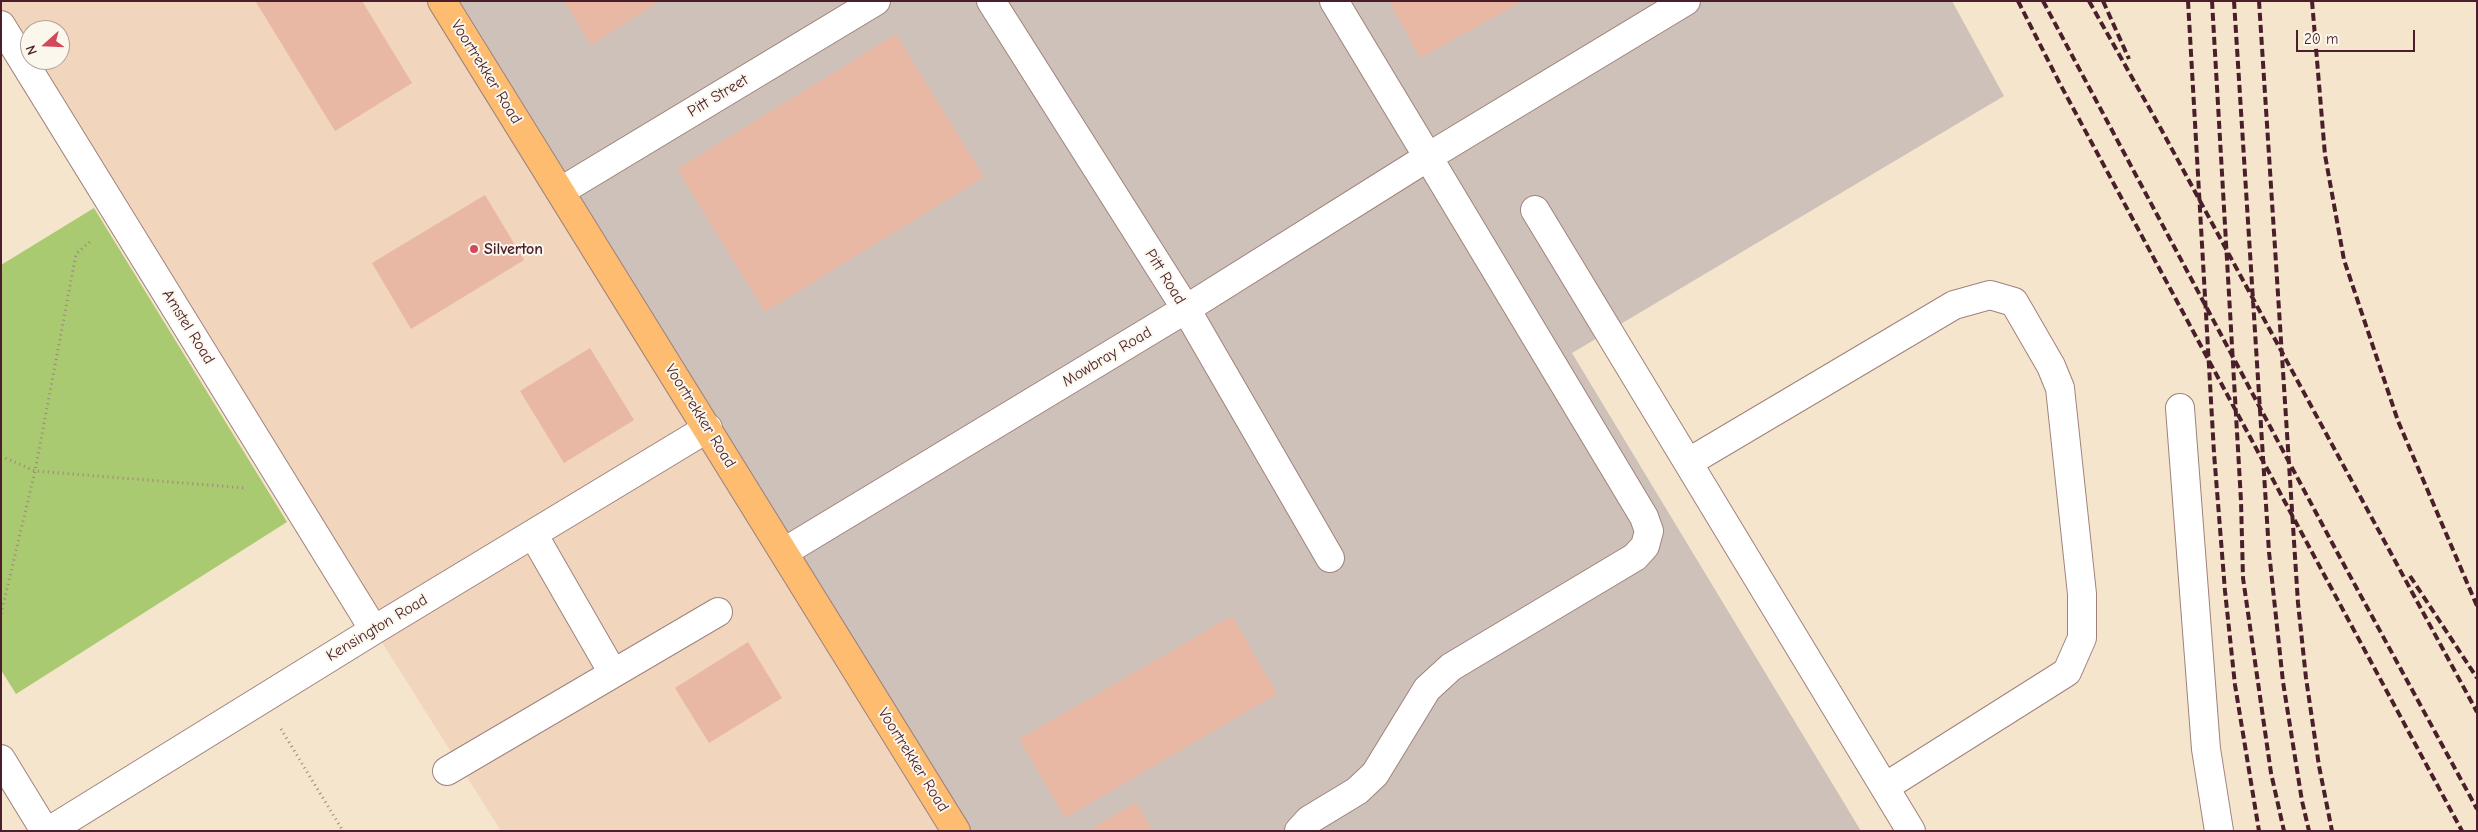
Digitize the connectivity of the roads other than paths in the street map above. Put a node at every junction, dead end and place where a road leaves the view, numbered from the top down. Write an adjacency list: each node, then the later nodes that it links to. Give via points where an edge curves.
1 (442, 1): 8 (main road, Voortrekker Road)
2 (876, 1): 8 (street, Pitt Street)
3 (991, 1): 10 (street, Pitt Road)
4 (1334, 1): 7 (street)
5 (1686, 1): 7 (street, Mowbray Road)
6 (1, 25): 18 (street, Amstel Road)
7 (1428, 157): 10 (street, Mowbray Road); 25 (street, via 1644,517 1649,531 1645,546 1635,557 1451,667 1427,690 1375,774 1357,791 1309,820)
8 (561, 191): 12 (main road, Voortrekker Road)
9 (1535, 210): 13 (street)
10 (1186, 309): 15 (street, Mowbray Road); 16 (street, Pitt Road)
11 (2180, 408): 27 (street, via 2206,749)
12 (708, 428): 14 (street, Kensington Road); 15 (main road, Voortrekker Road)
13 (1689, 462): 22 (street); 22 (street, via 1954,305 1990,295 2014,302 2060,388 2082,594 2082,638 2067,672)
14 (533, 534): 18 (street, Kensington Road); 19 (street)
15 (784, 552): 24 (main road, Voortrekker Road)
16 (1330, 558)
17 (718, 612): 19 (street)
18 (374, 630): 23 (street, Kensington Road)
19 (612, 673): 21 (street)
20 (1, 759): 23 (street)
21 (447, 771)
22 (1886, 787): 26 (street)
23 (47, 831)
24 (956, 831)
25 (1299, 831)
26 (1912, 831)
27 (2219, 831)

